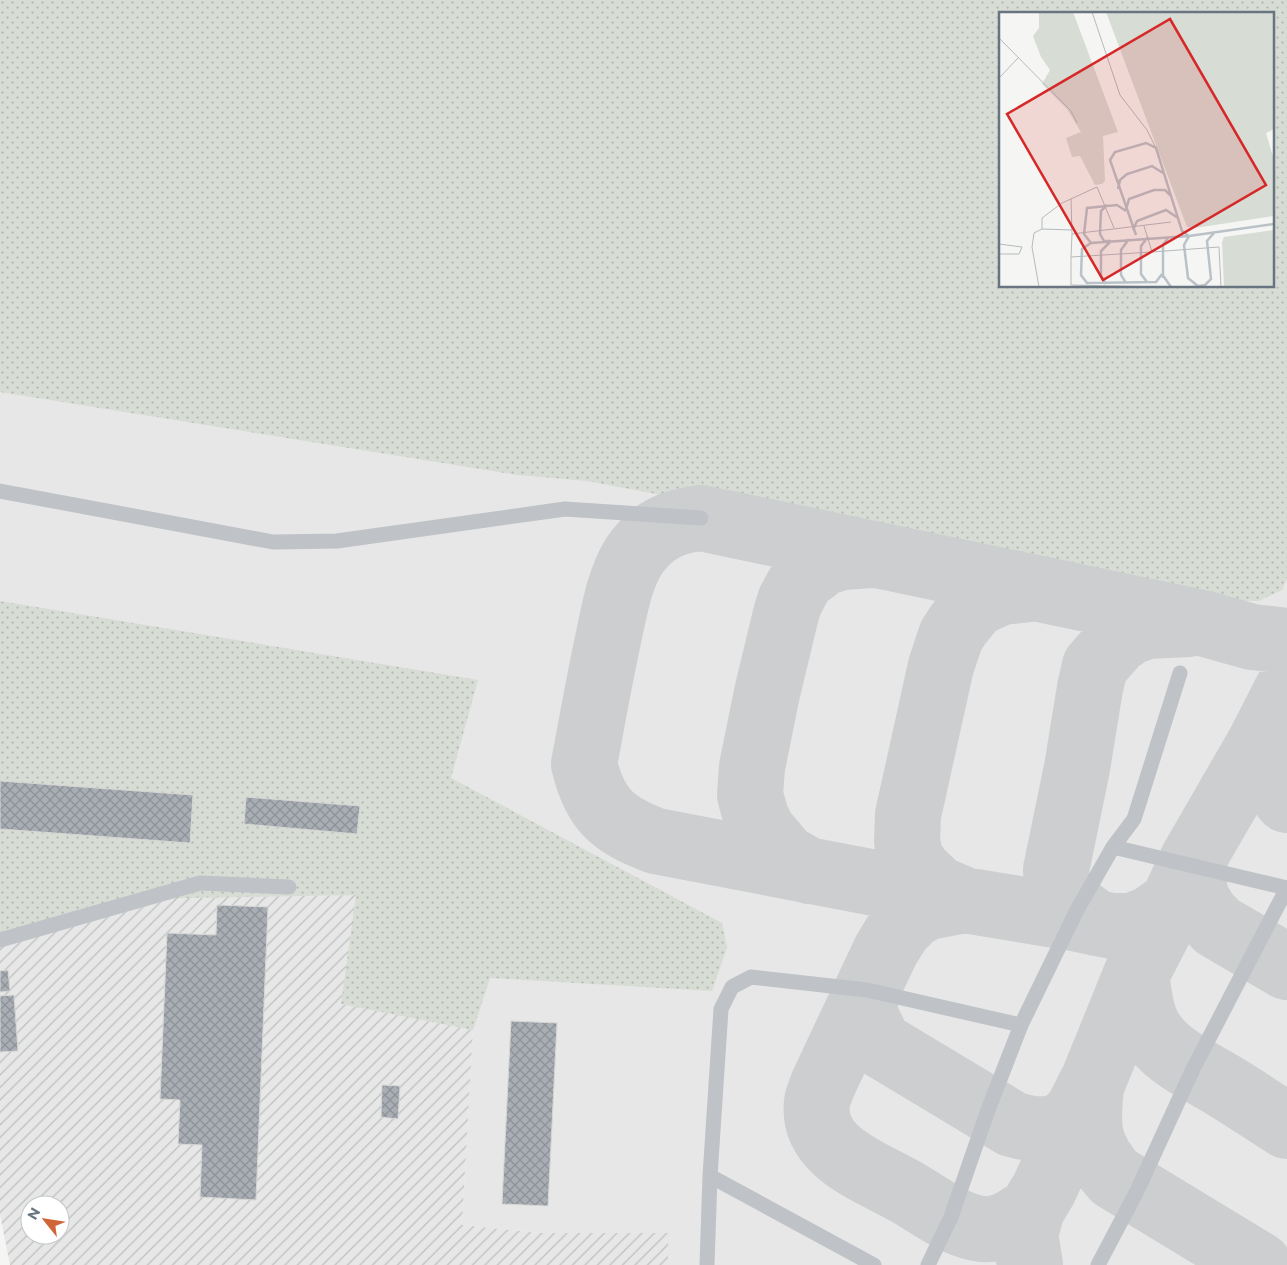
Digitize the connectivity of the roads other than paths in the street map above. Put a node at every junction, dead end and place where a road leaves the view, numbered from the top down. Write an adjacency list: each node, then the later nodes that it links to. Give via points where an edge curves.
1 (0, 491): 2 (lane, via 273,542 337,541 565,509)
2 (701, 518)
3 (1180, 673): 4 (lane, via 1134,819)
4 (1113, 847): 6 (lane); 8 (lane, via 1077,910)
5 (289, 887): 7 (lane, via 200,883)
6 (1287, 888): 13 (lane, via 1193,1069 1137,1191)
7 (0, 940)
8 (1021, 1025): 9 (lane, via 867,990 751,977 732,987 721,1009); 12 (lane, via 951,1217)
9 (710, 1176): 10 (lane); 11 (lane)
10 (707, 1265)
11 (874, 1265)
12 (928, 1265)
13 (1098, 1265)

